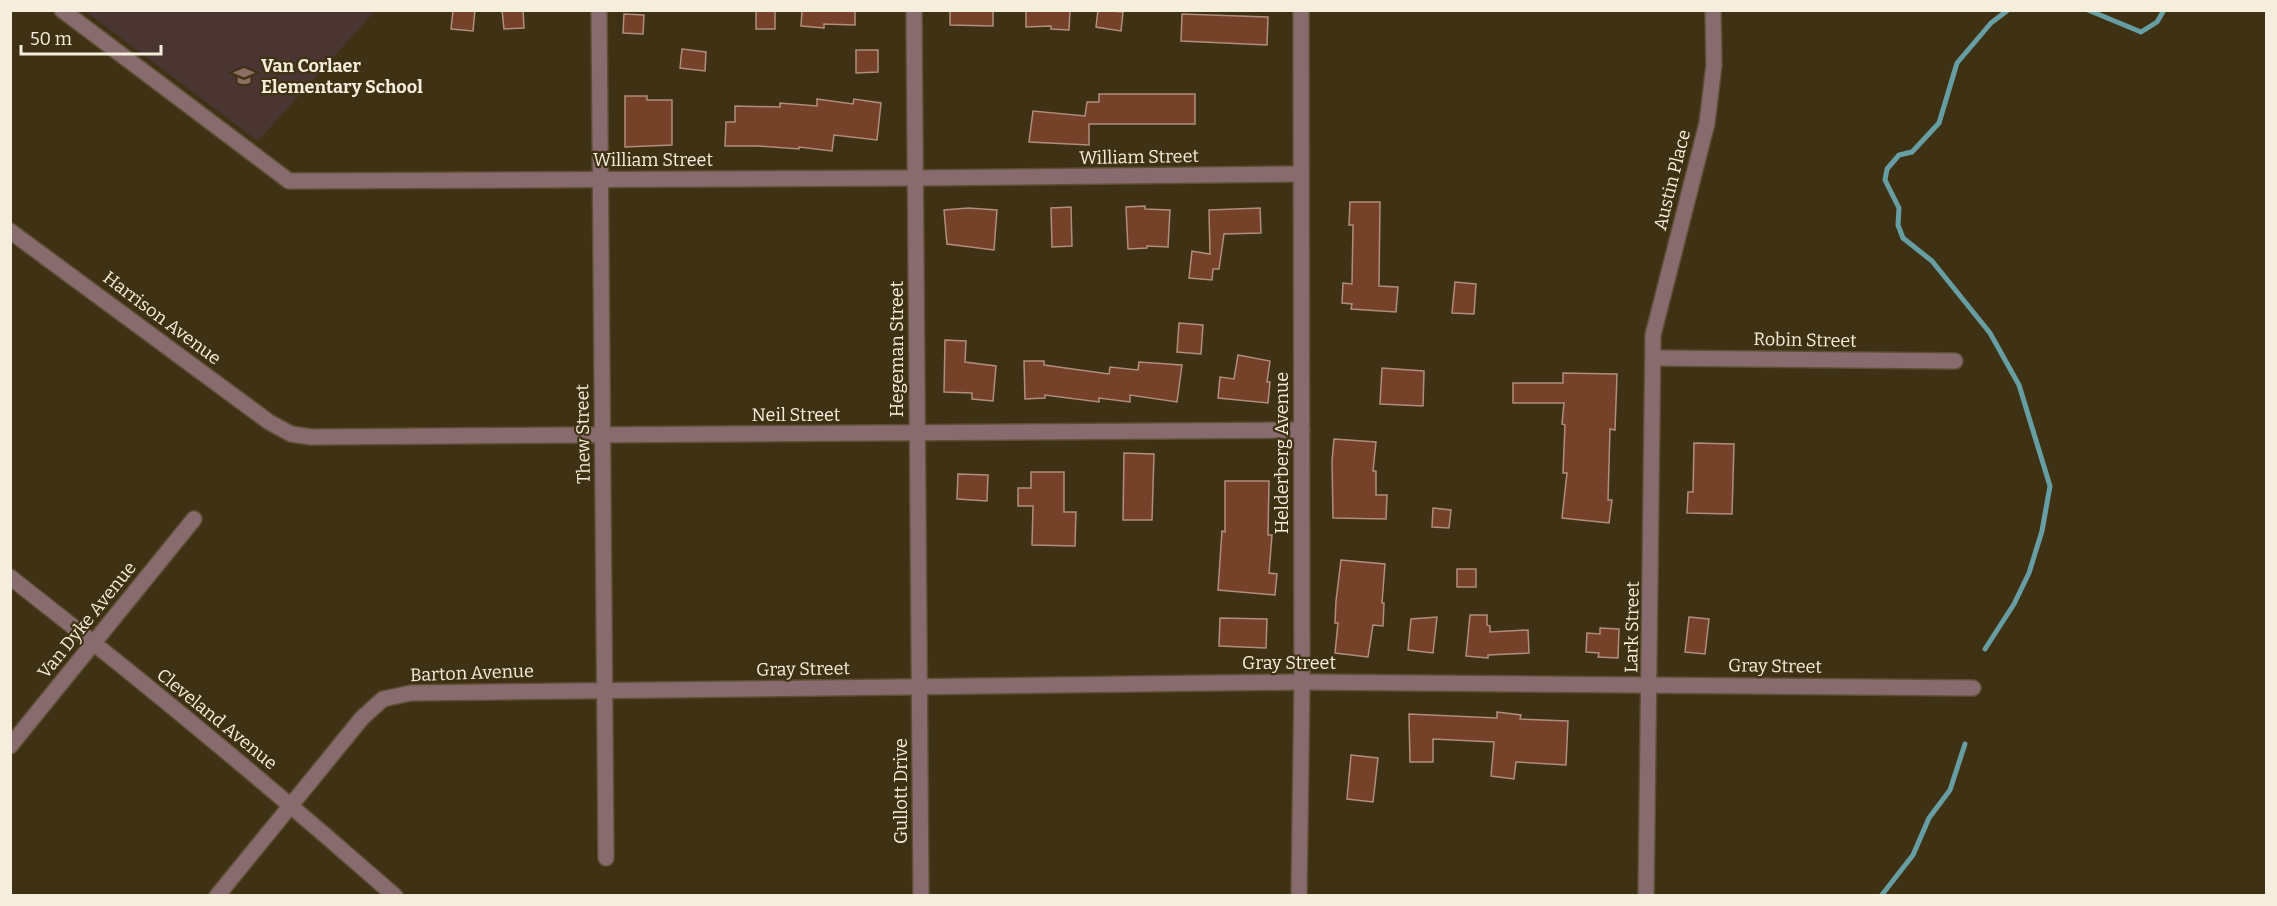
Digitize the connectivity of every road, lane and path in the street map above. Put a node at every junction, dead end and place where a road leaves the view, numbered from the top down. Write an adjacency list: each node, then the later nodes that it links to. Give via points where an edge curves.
1 (62, 10): 8 (street, William Street, via 289,181)
2 (599, 10): 8 (street, Thew Street)
3 (914, 10): 7 (street, Hegeman Street)
4 (1301, 10): 6 (street, Helderberg Avenue)
5 (1713, 10): 10 (street, Austin Place, via 1714,66 1707,123 1653,335)
6 (1301, 174): 7 (street, William Street); 12 (street, Helderberg Avenue)
7 (915, 178): 8 (street, William Street); 14 (street, Hegeman Street)
8 (600, 180): 15 (street, Thew Street)
9 (10, 231): 13 (street, Harrison Avenue, via 269,422)
10 (1654, 358): 11 (street, Robin Street); 20 (street, Lark Street)
11 (1955, 362)
12 (1302, 430): 14 (street, Neil Street); 19 (street, Helderberg Avenue)
13 (291, 434): 15 (street, Neil Street)
14 (917, 434): 15 (street, Neil Street); 21 (street, Hegeman Street)
15 (602, 436): 23 (street, Thew Street)
16 (194, 519): 18 (street, Van Dyke Avenue)
17 (10, 577): 18 (street, Cleveland Avenue)
18 (94, 643): 24 (street, Van Dyke Avenue); 25 (street, Cleveland Avenue)
19 (1302, 682): 20 (street, Gray Street); 21 (street, Gray Street); 30 (street, Helderberg Avenue)
20 (1650, 684): 22 (street, Gray Street); 31 (street, Lark Street)
21 (920, 687): 23 (street, Gray Street); 29 (street, Gullott Drive)
22 (1974, 688)
23 (604, 690): 25 (street, Barton Avenue, via 411,693 383,699 362,718); 26 (street, Thew Street)
24 (10, 746)
25 (291, 805): 27 (street, Barton Avenue); 28 (street, Cleveland Avenue)
26 (606, 858)
27 (217, 896)
28 (395, 896)
29 (921, 896)
30 (1299, 896)
31 (1646, 896)

